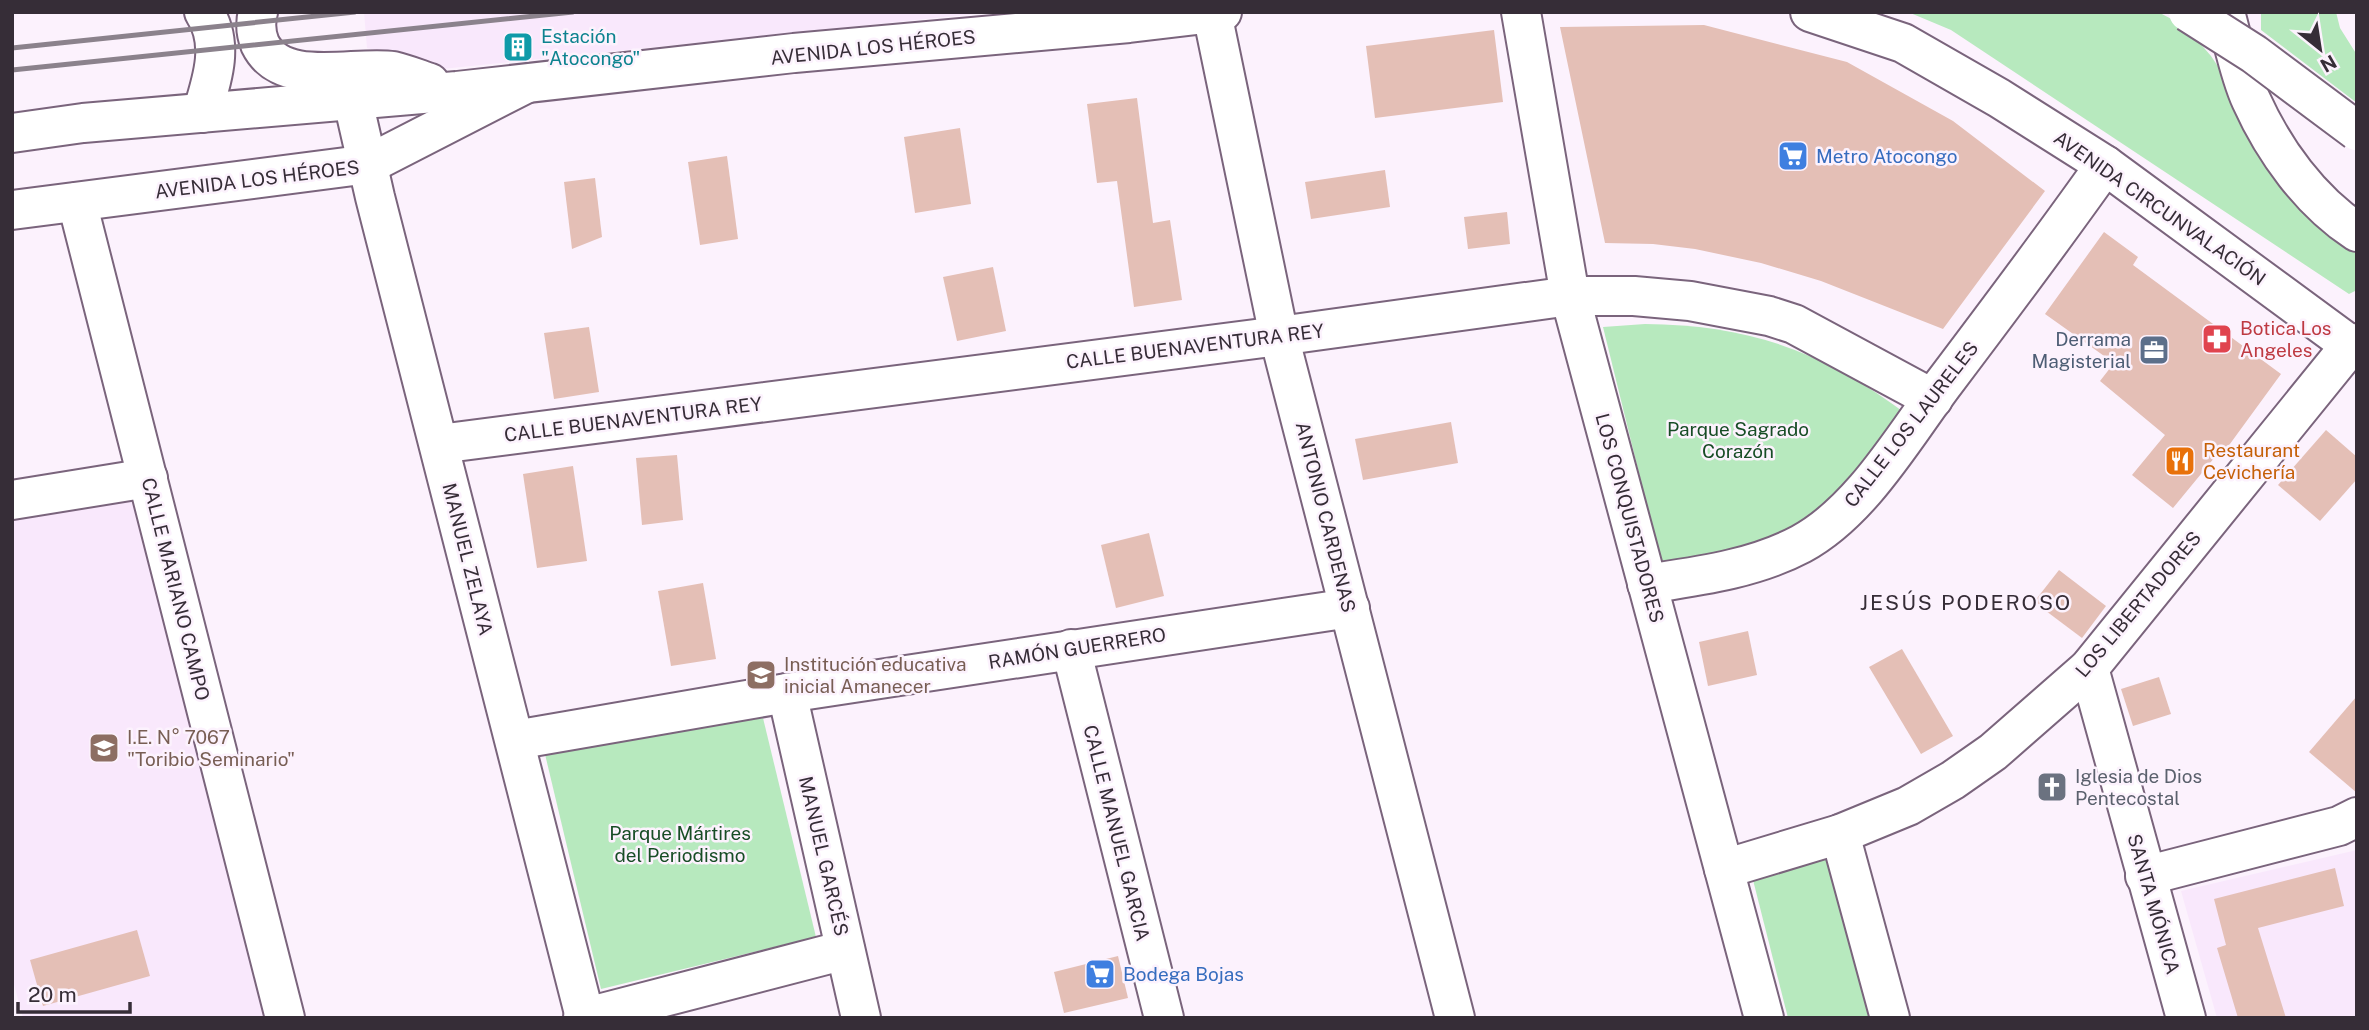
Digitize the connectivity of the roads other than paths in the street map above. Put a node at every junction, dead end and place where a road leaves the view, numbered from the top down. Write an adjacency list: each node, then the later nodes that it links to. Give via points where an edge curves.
1 (204, 12): 11 (main road, via 216,45 214,74)
2 (258, 12): 9 (main road, via 259,41 265,53 285,67 392,71)
3 (1521, 12): 19 (main road, LOS CONQUISTADORES)
4 (1810, 12): 15 (main road, AVENIDA CIRCUNVALACIÓN, via 1903,43)
5 (2188, 12): 12 (main road, bridge, via 2254,54)
6 (2225, 12): 18 (main road, via 2250,98 2284,160 2336,218)
7 (1217, 13): 8 (main road, AVENIDA LOS HÉROES); 20 (main road, ANTONIO CARDENAS)
8 (525, 84): 9 (main road, AVENIDA LOS HÉROES); 14 (main road, AVENIDA LOS HÉROES)
9 (457, 91): 10 (main road, AVENIDA LOS HÉROES)
10 (353, 101): 11 (main road, AVENIDA LOS HÉROES); 14 (main road, MANUEL ZELAYA)
11 (202, 113): 13 (main road, AVENIDA LOS HÉROES)
12 (2357, 131)
13 (12, 133)
14 (369, 164): 16 (main road, AVENIDA LOS HÉROES); 23 (main road, MANUEL ZELAYA)
15 (2105, 165): 21 (main road, AVENIDA CIRCUNVALACIÓN); 22 (main road, CALLE LOS LAURELES)
16 (77, 202): 17 (main road, AVENIDA LOS HÉROES); 24 (main road, CALLE MARIANO CAMPO)
17 (12, 210)
18 (2357, 232)
19 (1570, 296): 20 (main road, CALLE BUENAVENTURA REY); 22 (main road, CALLE BUENAVENTURA REY, via 1690,301 1769,316 1794,324); 26 (main road, LOS CONQUISTADORES)
20 (1279, 336): 23 (main road, CALLE BUENAVENTURA REY); 27 (main road, ANTONIO CARDENAS)
21 (2355, 346): 29 (main road, LOS LIBERTADORES)
22 (1933, 398): 26 (main road, CALLE LOS LAURELES, via 1841,514 1801,544 1717,574)
23 (439, 444): 31 (main road, MANUEL ZELAYA)
24 (148, 478): 25 (main road); 37 (main road, CALLE MARIANO CAMPO)
25 (12, 500)
26 (1647, 584): 34 (main road, LOS CONQUISTADORES)
27 (1350, 608): 28 (main road, RAMÓN GUERRERO); 41 (main road, ANTONIO CARDENAS)
28 (1071, 649): 30 (main road, RAMÓN GUERRERO); 40 (main road, CALLE MANUEL GARCIA)
29 (2089, 668): 33 (main road, LOS LIBERTADORES, via 1993,751 1953,779 1908,806); 35 (main road, SANTA MÓNICA)
30 (787, 693): 31 (main road, RAMÓN GUERRERO); 36 (main road, MANUEL GARCÉS)
31 (515, 740): 38 (main road, MANUEL ZELAYA)
32 (2357, 817): 35 (main road, via 2339,827)
33 (1840, 834): 34 (main road, LOS LIBERTADORES); 43 (main road)
34 (1724, 869): 42 (main road, LOS CONQUISTADORES)
35 (2145, 876): 44 (main road, SANTA MÓNICA)
36 (845, 950): 38 (main road); 39 (main road, MANUEL GARCÉS)
37 (285, 1018)
38 (584, 1018)
39 (861, 1018)
40 (1164, 1018)
41 (1455, 1018)
42 (1764, 1018)
43 (1890, 1018)
44 (2186, 1018)

